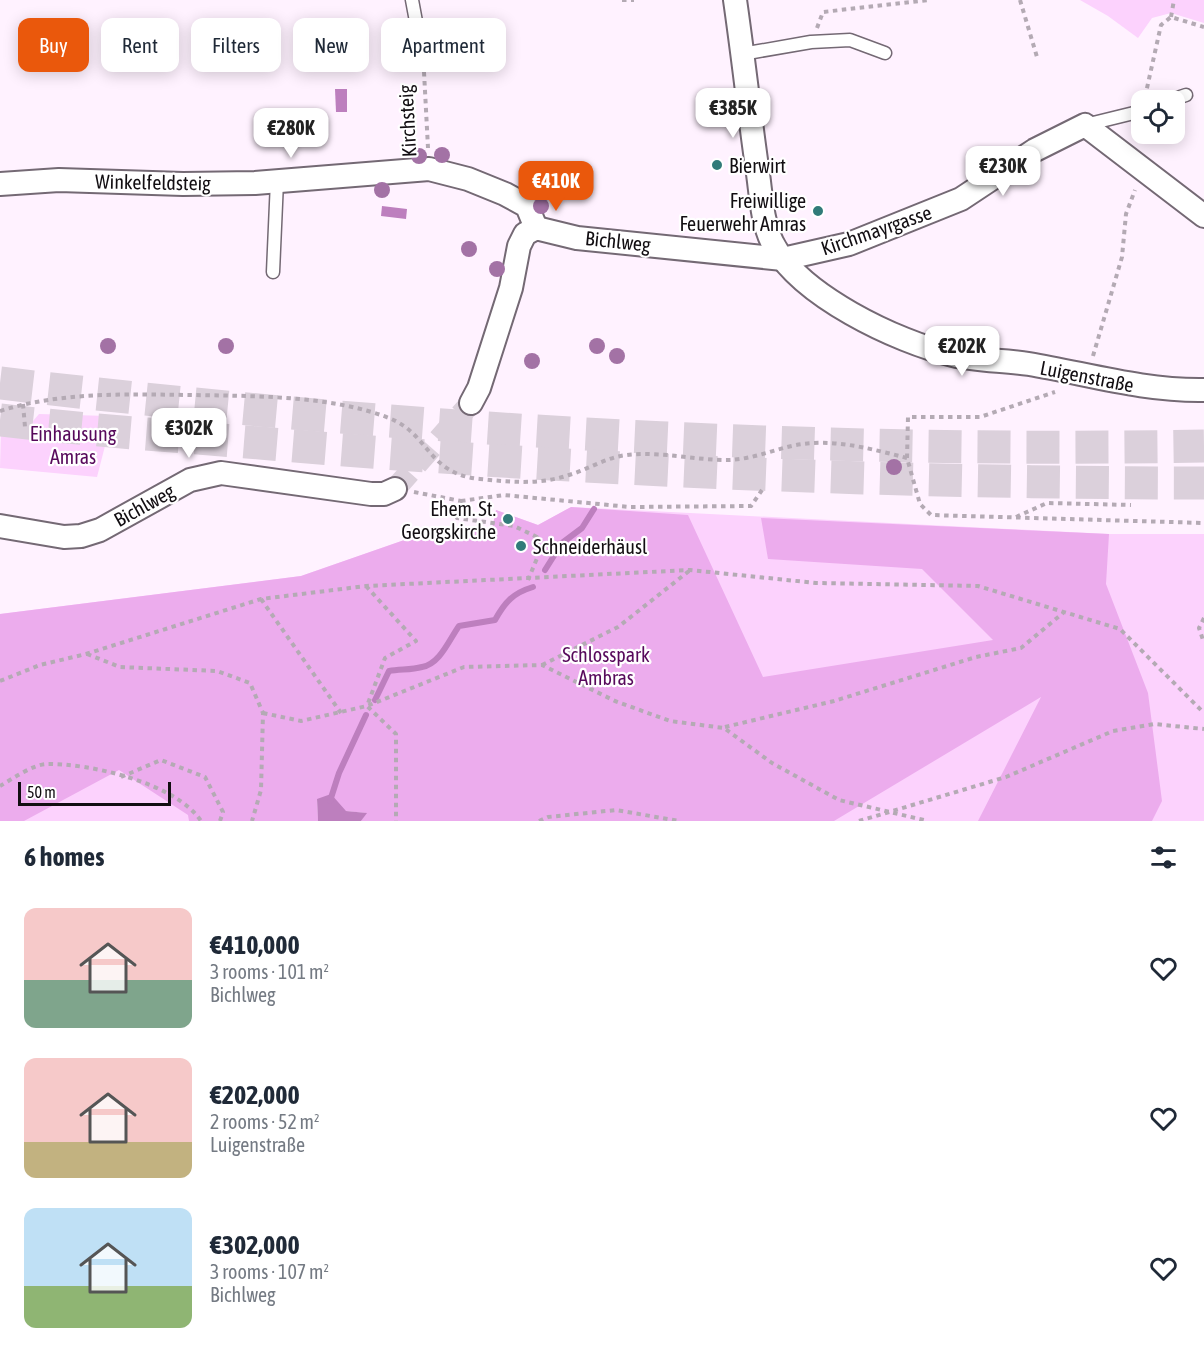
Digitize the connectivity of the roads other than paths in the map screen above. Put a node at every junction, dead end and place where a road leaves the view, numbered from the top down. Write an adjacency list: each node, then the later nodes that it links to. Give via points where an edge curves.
1 (412, 0): 3 (lane, Kirchsteig)
2 (735, 0): 5 (street)
3 (415, 18)
4 (885, 53): 5 (lane, via 850,40 811,42)
5 (742, 54): 12 (street, via 765,224)
6 (1131, 114): 7 (lane)
7 (1085, 125): 10 (street); 12 (street, Kirchmayrgasse, via 1056,137 961,199 849,244)
8 (278, 181): 9 (street, Winkelfeldsteig, via 183,184 59,180); 11 (street, Winkelfeldsteig, via 429,169 468,179 527,206); 13 (lane)
9 (0, 184)
10 (1204, 216)
11 (536, 228): 12 (street, Bichlweg, via 578,238); 15 (street, via 525,234 519,246 511,288)
12 (783, 259): 14 (street, Luigenstraße, via 814,287 866,322 931,349 1134,386)
13 (273, 272)
14 (1204, 390)
15 (471, 403)
16 (395, 489): 17 (street, Bichlweg, via 371,494 221,473 190,480 100,530 81,536 64,537)
17 (0, 526)

